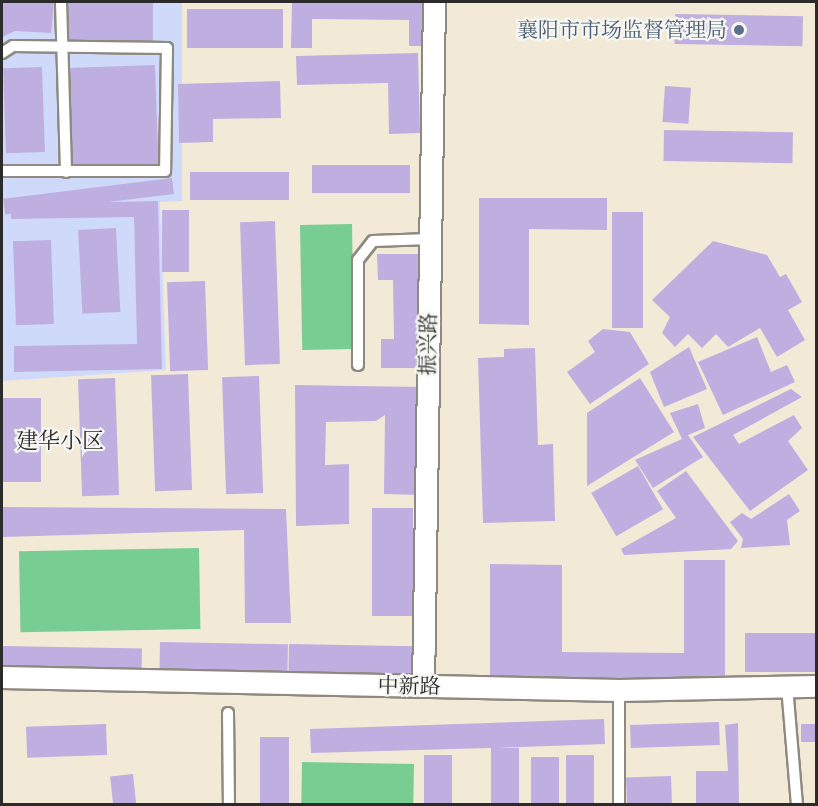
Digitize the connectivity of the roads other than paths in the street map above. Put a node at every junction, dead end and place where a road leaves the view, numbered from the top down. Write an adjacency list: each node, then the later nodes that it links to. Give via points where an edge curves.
1 (62, 2): 3 (lane)
2 (434, 2): 7 (street, 振兴路)
3 (62, 47): 4 (lane, via 13,46); 6 (lane); 6 (lane, via 167,48 165,171)
4 (2, 53)
5 (2, 171): 6 (lane)
6 (66, 172)
7 (430, 239): 8 (lane, via 373,241 358,260); 10 (street, 振兴路)
8 (358, 365)
9 (2, 677): 10 (street, 中新路)
10 (423, 686): 13 (street, 中新路)
11 (787, 686): 12 (street, 中新路); 13 (street, 中新路); 17 (lane)
12 (816, 686)
13 (620, 690): 16 (lane)
14 (228, 712): 15 (lane)
15 (229, 804)
16 (619, 804)
17 (797, 804)

